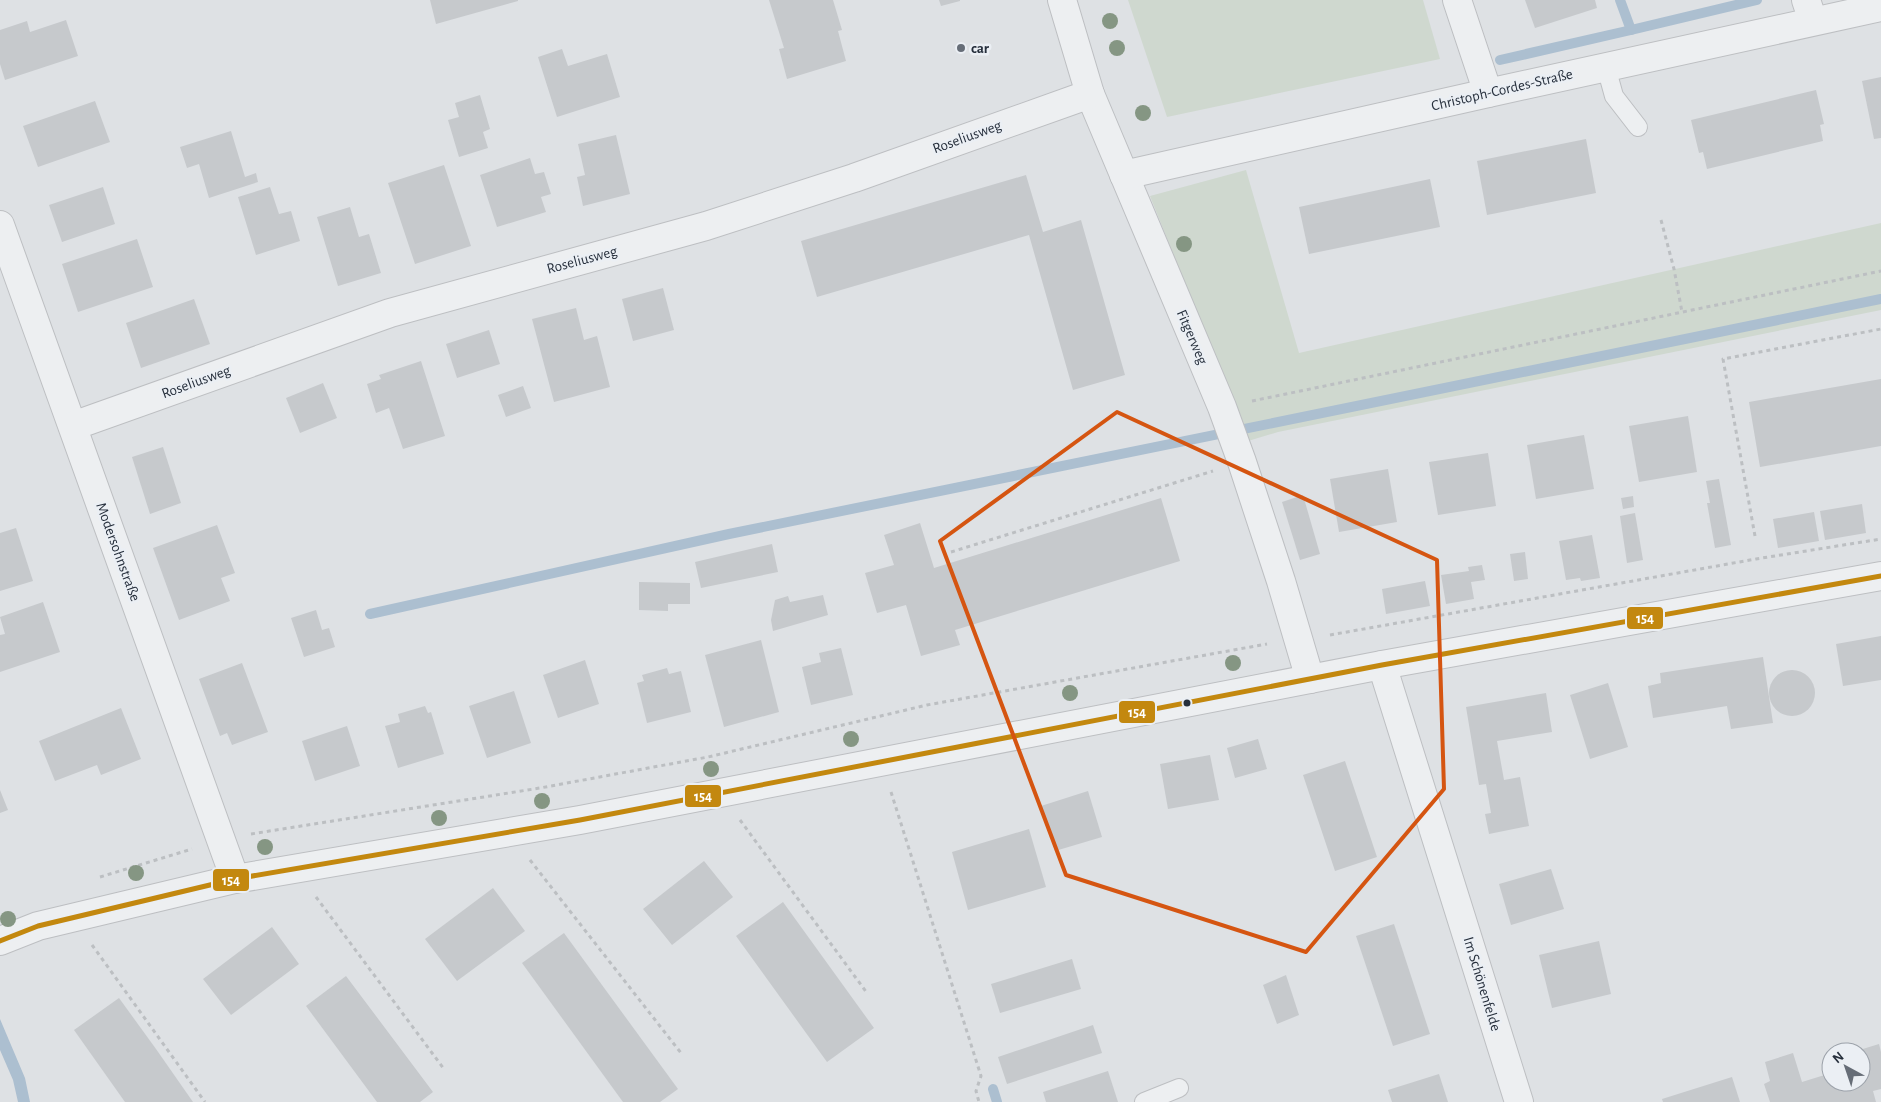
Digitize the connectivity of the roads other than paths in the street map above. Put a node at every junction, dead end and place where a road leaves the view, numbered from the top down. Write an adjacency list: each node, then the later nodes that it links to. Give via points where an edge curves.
1 (1062, 0): 7 (street, Fitgerweg)
2 (1458, 0): 6 (street)
3 (1881, 7): 4 (street, Christoph-Cordes-Straße)
4 (1810, 11): 5 (street, Christoph-Cordes-Straße)
5 (1606, 67): 6 (street, Christoph-Cordes-Straße); 8 (lane, via 1614,96)
6 (1488, 93): 9 (street, Christoph-Cordes-Straße)
7 (1090, 94): 9 (street, Fitgerweg); 11 (street, Roseliusweg, via 854,178 706,226 390,313)
8 (1638, 127)
9 (1124, 175): 14 (street, Fitgerweg, via 1222,407 1281,581)
10 (0, 225): 11 (street, Modersohnstraße)
11 (73, 426): 15 (street, Modersohnstraße)
12 (1881, 576): 13 (street)
13 (1382, 665): 14 (street); 19 (street, Im Schönenfelde)
14 (1310, 679): 15 (street, via 720,794)
15 (235, 879): 16 (street, via 38,926)
16 (0, 941)
17 (1179, 1088): 18 (lane)
18 (1144, 1102)
19 (1519, 1102)

